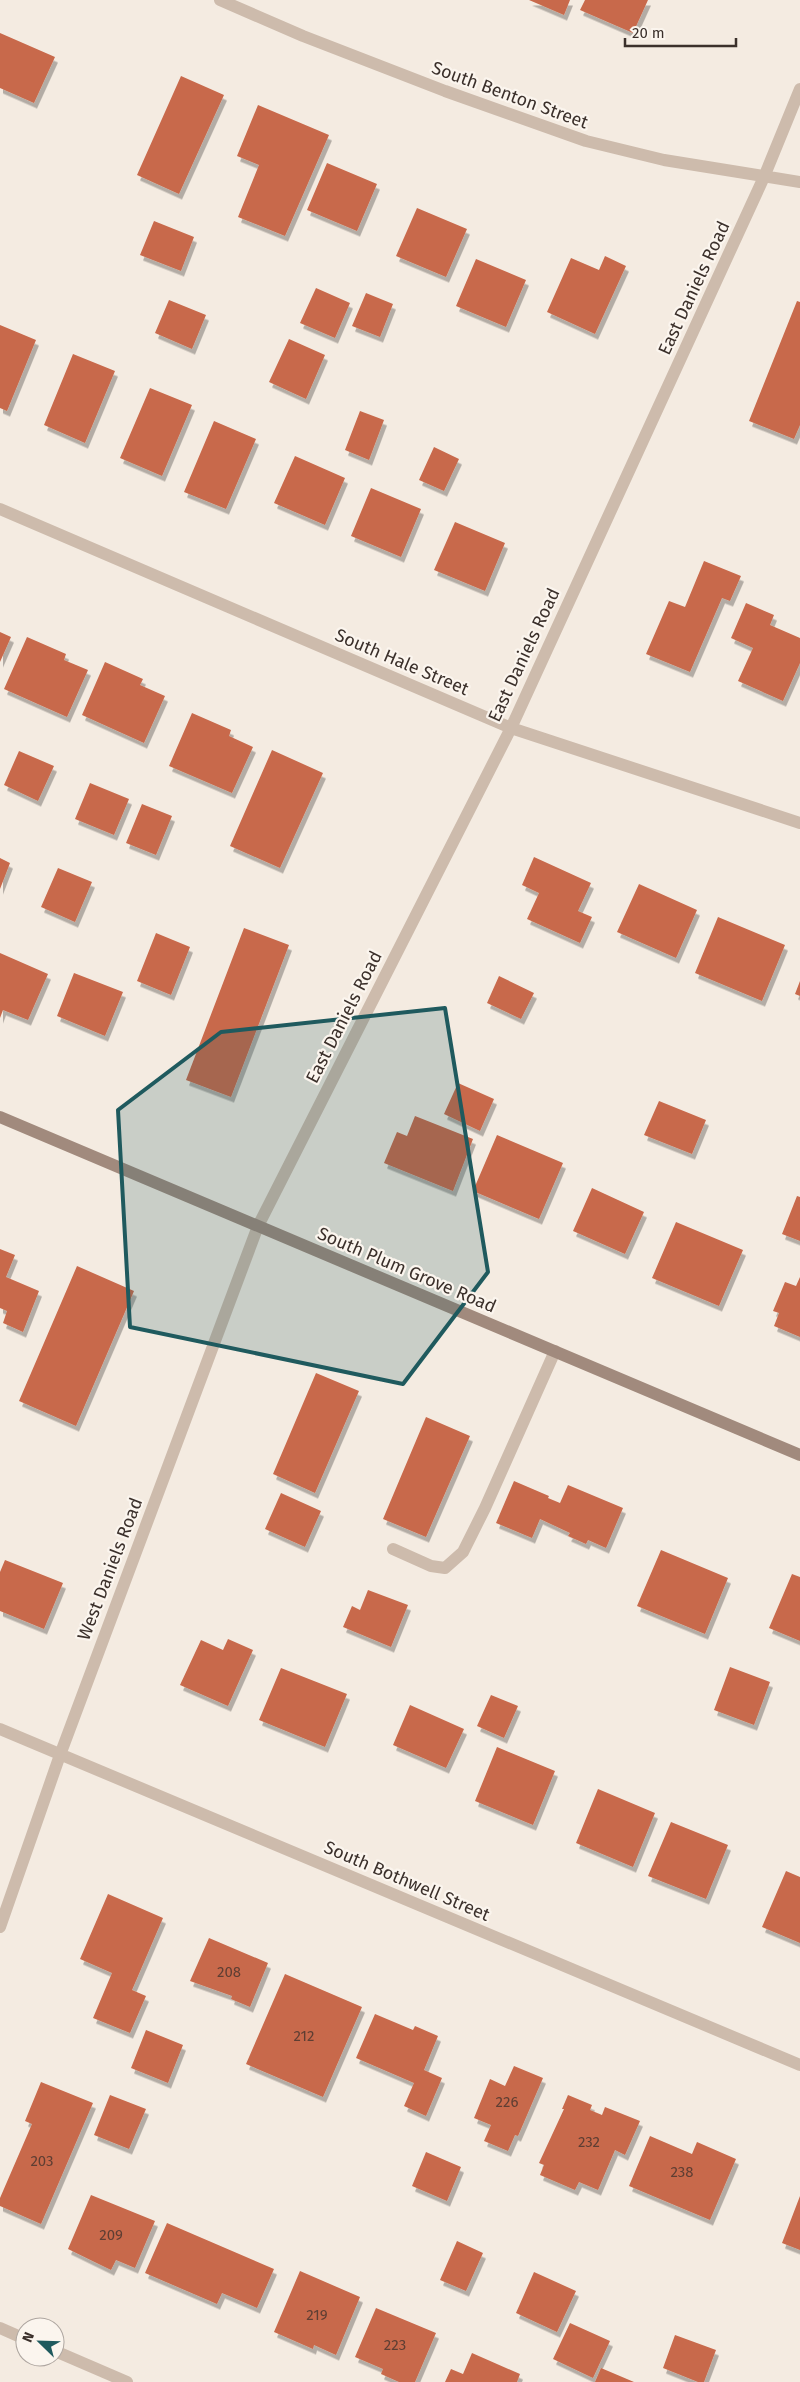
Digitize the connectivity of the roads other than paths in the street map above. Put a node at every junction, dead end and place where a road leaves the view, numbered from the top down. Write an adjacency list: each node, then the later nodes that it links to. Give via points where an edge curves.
1 (220, 0): 3 (street, South Benton Street, via 303,36 586,141 664,160)
2 (800, 89): 3 (street, East Daniels Road)
3 (764, 177): 4 (street, South Benton Street); 6 (street, East Daniels Road)
4 (800, 182)
5 (0, 509): 6 (street, South Hale Street)
6 (510, 728): 7 (street, South Hale Street); 9 (street, East Daniels Road)
7 (800, 823)
8 (0, 1117): 9 (main road, South Plum Grove Road)
9 (258, 1226): 10 (main road, South Plum Grove Road); 14 (street, West Daniels Road)
10 (555, 1351): 11 (main road, South Plum Grove Road); 12 (street, via 463,1552 445,1568 431,1566)
11 (800, 1456)
12 (393, 1549)
13 (0, 1729): 14 (street, South Bothwell Street)
14 (60, 1755): 15 (street, West Daniels Road); 16 (street, South Bothwell Street)
15 (0, 1927)
16 (800, 2065)
17 (0, 2328): 18 (street)
18 (15, 2335)
19 (65, 2355): 20 (street)
20 (126, 2382)

